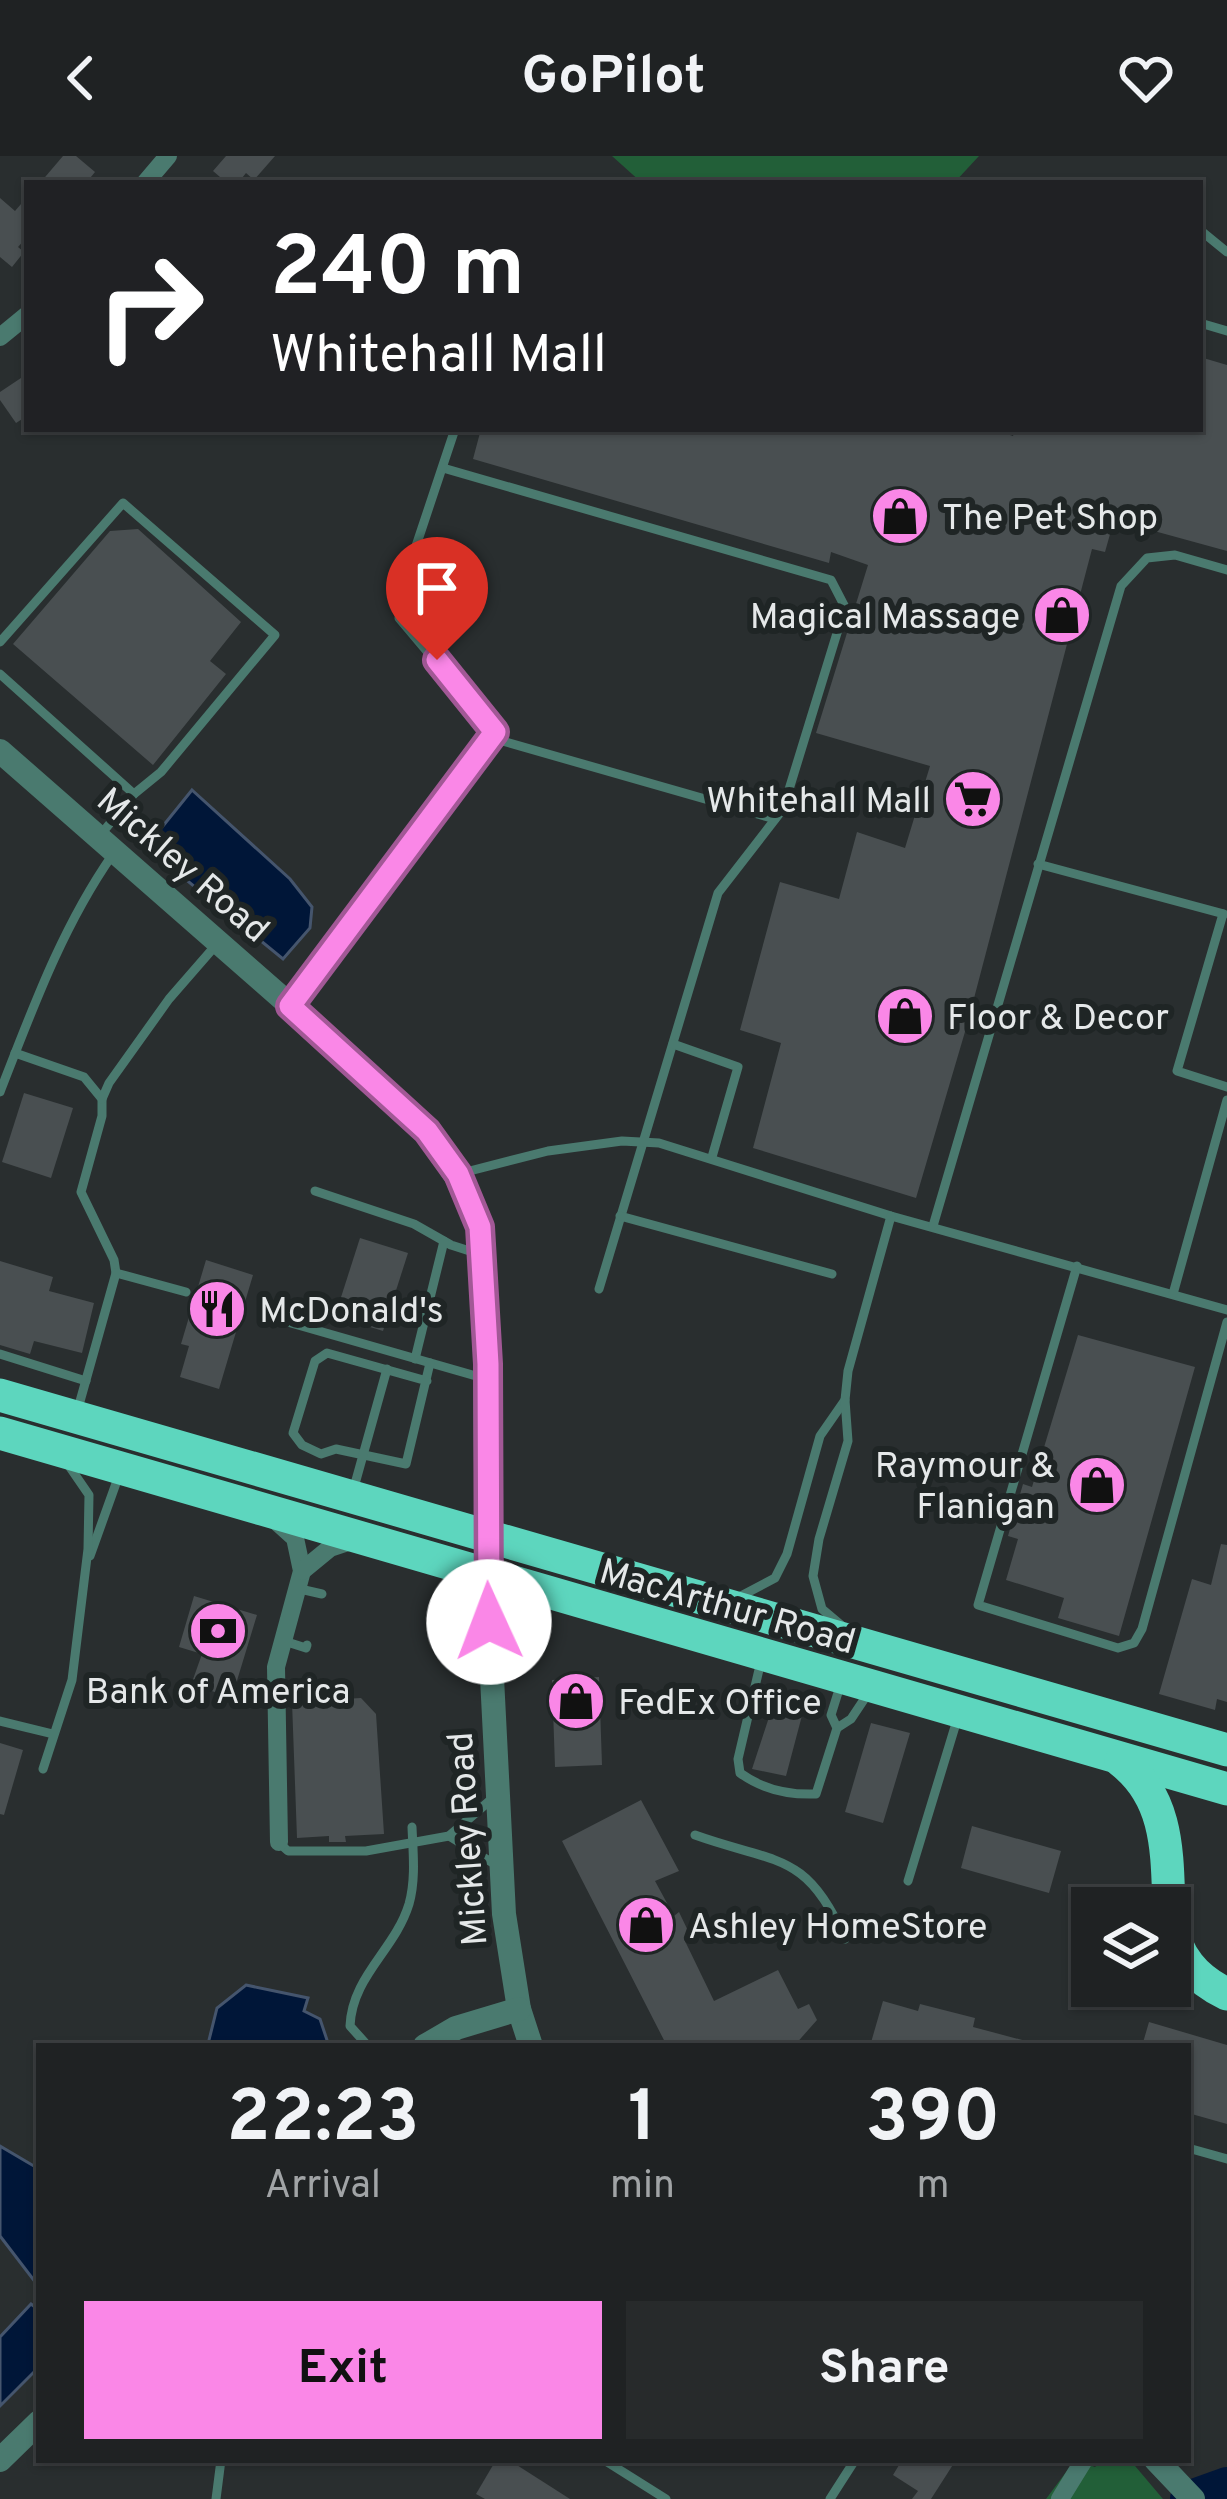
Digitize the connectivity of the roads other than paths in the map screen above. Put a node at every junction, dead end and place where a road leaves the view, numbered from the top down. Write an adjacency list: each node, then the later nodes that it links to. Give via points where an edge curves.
1 (168, 156): 2 (street)
2 (148, 180)
3 (1203, 232): 4 (lane)
4 (1227, 252)
5 (24, 317): 6 (street)
6 (0, 337)
7 (454, 432): 8 (lane)
8 (442, 467): 12 (lane, via 399,618 495,732); 15 (lane, via 831,580 845,607)
9 (1227, 569): 17 (lane, via 1175,555 1147,558 1120,586)
10 (0, 642): 14 (lane, via 123,503 275,635)
11 (0, 674): 14 (lane)
12 (491, 738): 15 (lane); 20 (lane)
13 (0, 751): 16 (street, Mickley Road)
14 (134, 794): 16 (lane)
15 (775, 819): 21 (lane, via 718,893)
16 (107, 845): 19 (street, Mickley Road); 22 (lane)
17 (1039, 864): 18 (lane); 33 (lane)
18 (1225, 914): 23 (lane, via 1178,1072)
19 (218, 943): 20 (street, Mickley Road); 25 (lane)
20 (290, 1006): 29 (street, Mickley Road, via 427,1131)
21 (673, 1044): 27 (lane); 28 (lane, via 738,1067)
22 (15, 1053): 24 (lane); 25 (lane, via 84,1076)
23 (1227, 1087)
24 (0, 1092)
25 (102, 1099): 37 (lane, via 82,1192)
26 (1227, 1100): 41 (lane)
27 (641, 1144): 28 (lane); 29 (lane, via 548,1151); 31 (lane)
28 (712, 1157): 32 (lane)
29 (458, 1174): 35 (street, Mickley Road)
30 (315, 1191): 34 (lane)
31 (620, 1216): 38 (lane); 39 (lane)
32 (891, 1216): 33 (lane); 53 (lane)
33 (933, 1226): 36 (lane)
34 (444, 1241): 35 (lane); 46 (lane)
35 (484, 1255): 49 (street, Mickley Road)
36 (1077, 1266): 41 (lane); 44 (lane, via 978,1605 1118,1648 1134,1643)
37 (116, 1274): 40 (lane); 50 (lane)
38 (832, 1274)
39 (599, 1289)
40 (185, 1292)
41 (1173, 1294): 42 (lane)
42 (1227, 1310)
43 (277, 1319): 46 (lane)
44 (1227, 1322)
45 (0, 1354): 50 (lane)
46 (415, 1359): 47 (lane)
47 (430, 1363): 49 (lane); 51 (lane)
48 (387, 1370): 51 (lane); 57 (lane); 57 (lane, via 328,1353 315,1361 299,1408 293,1433 302,1445 321,1454)
49 (488, 1379): 61 (street, Mickley Road)
50 (86, 1381): 54 (lane)
51 (427, 1381): 57 (lane, via 406,1464)
52 (0, 1395): 54 (highway, MacArthur Road)
53 (845, 1400): 67 (lane, via 820,1436 775,1578); 70 (lane, via 848,1441 813,1576 822,1609)
54 (76, 1417): 59 (highway, MacArthur Road)
55 (0, 1433): 56 (highway, MacArthur Road)
56 (55, 1449): 58 (highway, MacArthur Road); 63 (lane, via 89,1495)
57 (364, 1454): 59 (lane)
58 (121, 1468): 60 (highway, MacArthur Road); 63 (lane)
59 (351, 1497): 61 (highway, MacArthur Road)
60 (262, 1509): 62 (highway, MacArthur Road); 65 (street, via 295,1538)
61 (487, 1536): 64 (street, Mickley Road); 67 (highway, MacArthur Road)
62 (361, 1538): 64 (highway, MacArthur Road); 65 (street, via 330,1548)
63 (86, 1566): 76 (lane, via 72,1680)
64 (487, 1575): 71 (highway, MacArthur Road); 81 (street, Mickley Road)
65 (294, 1581): 66 (lane); 68 (street)
66 (322, 1594)
67 (717, 1604): 70 (highway, MacArthur Road)
68 (284, 1641): 69 (lane); 86 (street, via 267,1693)
69 (307, 1645)
70 (868, 1648): 77 (highway, MacArthur Road)
71 (762, 1656): 72 (highway, MacArthur Road); 75 (lane, via 740,1773 754,1784 816,1794)
72 (857, 1683): 73 (highway, MacArthur Road); 75 (lane, via 851,1719); 75 (lane, via 831,1715)
73 (959, 1712): 78 (highway, MacArthur Road); 88 (lane)
74 (0, 1721): 76 (lane)
75 (837, 1728)
76 (53, 1734): 79 (lane)
77 (1227, 1750)
78 (1114, 1756): 80 (highway, MacArthur Road); 89 (highway, via 1157,1806)
79 (43, 1768)
80 (1227, 1789)
81 (498, 1793): 84 (lane); 87 (street, Mickley Road)
82 (412, 1826): 85 (lane)
83 (695, 1835): 90 (lane, via 795,1868 820,1889)
84 (449, 1836): 85 (lane); 87 (lane)
85 (412, 1841): 86 (lane, via 287,1852); 94 (lane, via 408,1907 351,2006 350,2026)
86 (279, 1842)
87 (501, 1868): 93 (street, Mickley Road)
88 (908, 1881)
89 (1168, 1887)
90 (845, 1939)
91 (1191, 1969): 92 (highway)
92 (1227, 1994)
93 (519, 2008): 95 (street); 96 (street, Mickley Road)
94 (365, 2043)
95 (430, 2043)
96 (531, 2043)
97 (1191, 2149): 98 (lane)
98 (1227, 2159)
99 (36, 2425): 100 (street)
100 (0, 2460)
101 (220, 2463): 106 (lane)
102 (609, 2463): 107 (lane)
103 (852, 2463): 108 (lane)
104 (1082, 2463): 109 (street)
105 (1159, 2463): 110 (street)
106 (216, 2499)
107 (665, 2499)
108 (830, 2499)
109 (1060, 2499)
110 (1193, 2499)

